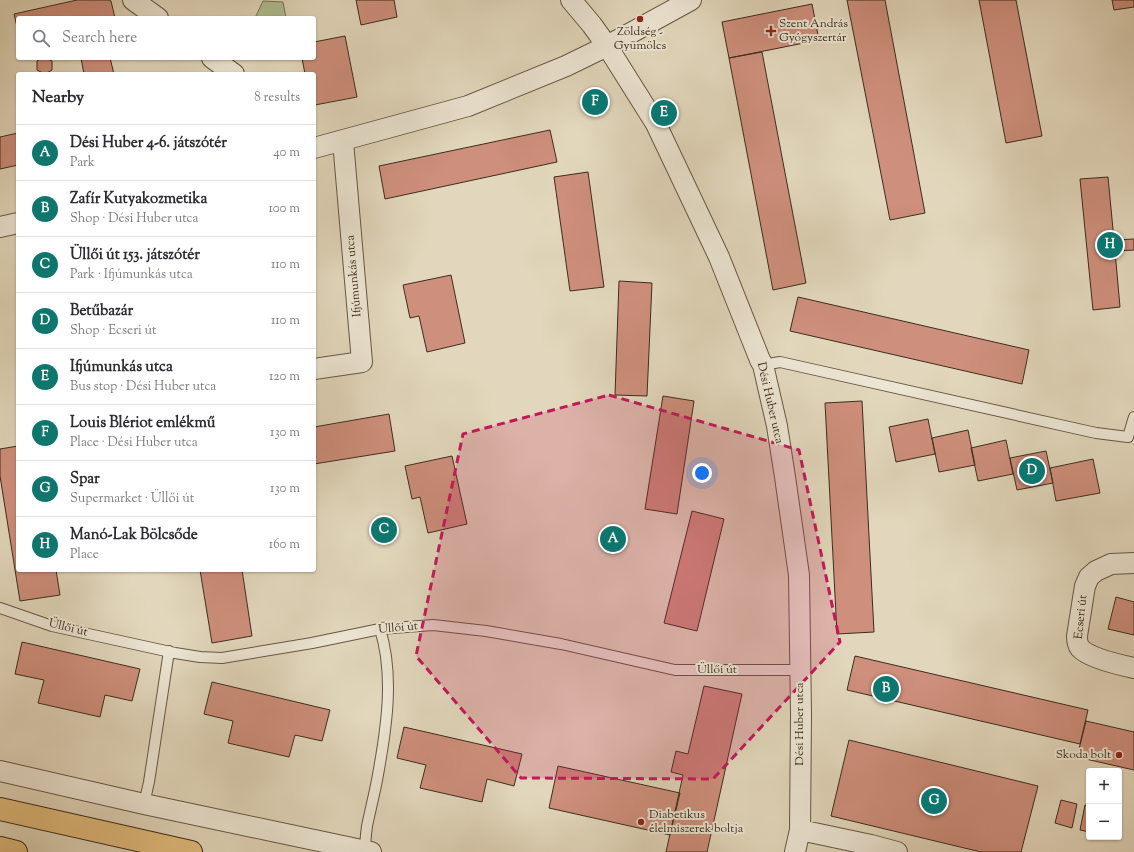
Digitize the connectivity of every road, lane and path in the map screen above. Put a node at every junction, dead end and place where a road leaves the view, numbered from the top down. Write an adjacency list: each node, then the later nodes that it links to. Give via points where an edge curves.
1 (133, 0): 4 (street)
2 (571, 0): 5 (street, Dési Huber utca)
3 (691, 0): 5 (street, Ifjúmunkás utca)
4 (155, 16)
5 (607, 46): 8 (street, Ifjúmunkás utca, via 566,66 468,106); 11 (street, Dési Huber utca, via 656,124 719,258)
6 (215, 60): 7 (street)
7 (231, 72)
8 (324, 143): 12 (street, Ifjúmunkás utca, via 362,362)
9 (16, 223): 10 (street)
10 (0, 227)
11 (763, 365): 13 (lane, via 780,362 1096,433 1128,437); 19 (street, Dési Huber utca, via 783,462 798,575)
12 (316, 369)
13 (1134, 417)
14 (1134, 563): 18 (street, Ecseri út, via 1112,564 1089,577 1085,586 1077,636 1077,643 1081,649 1091,655)
15 (0, 608): 17 (lane, Üllői út, via 52,626)
16 (380, 629): 17 (lane, Üllői út, via 222,658); 19 (lane, Üllői út, via 433,625 472,629 561,644 675,670); 25 (lane, via 387,659 388,690 379,770 367,828)
17 (169, 651): 21 (lane)
18 (1134, 668)
19 (800, 670): 23 (street, Dési Huber utca)
20 (0, 771): 21 (street)
21 (144, 804): 25 (street)
22 (0, 809): 27 (main road)
23 (800, 830): 28 (street, Dési Huber utca); 29 (street)
24 (0, 849): 26 (main road)
25 (368, 851)
26 (16, 852)
27 (191, 852)
28 (795, 852)
29 (897, 852)

